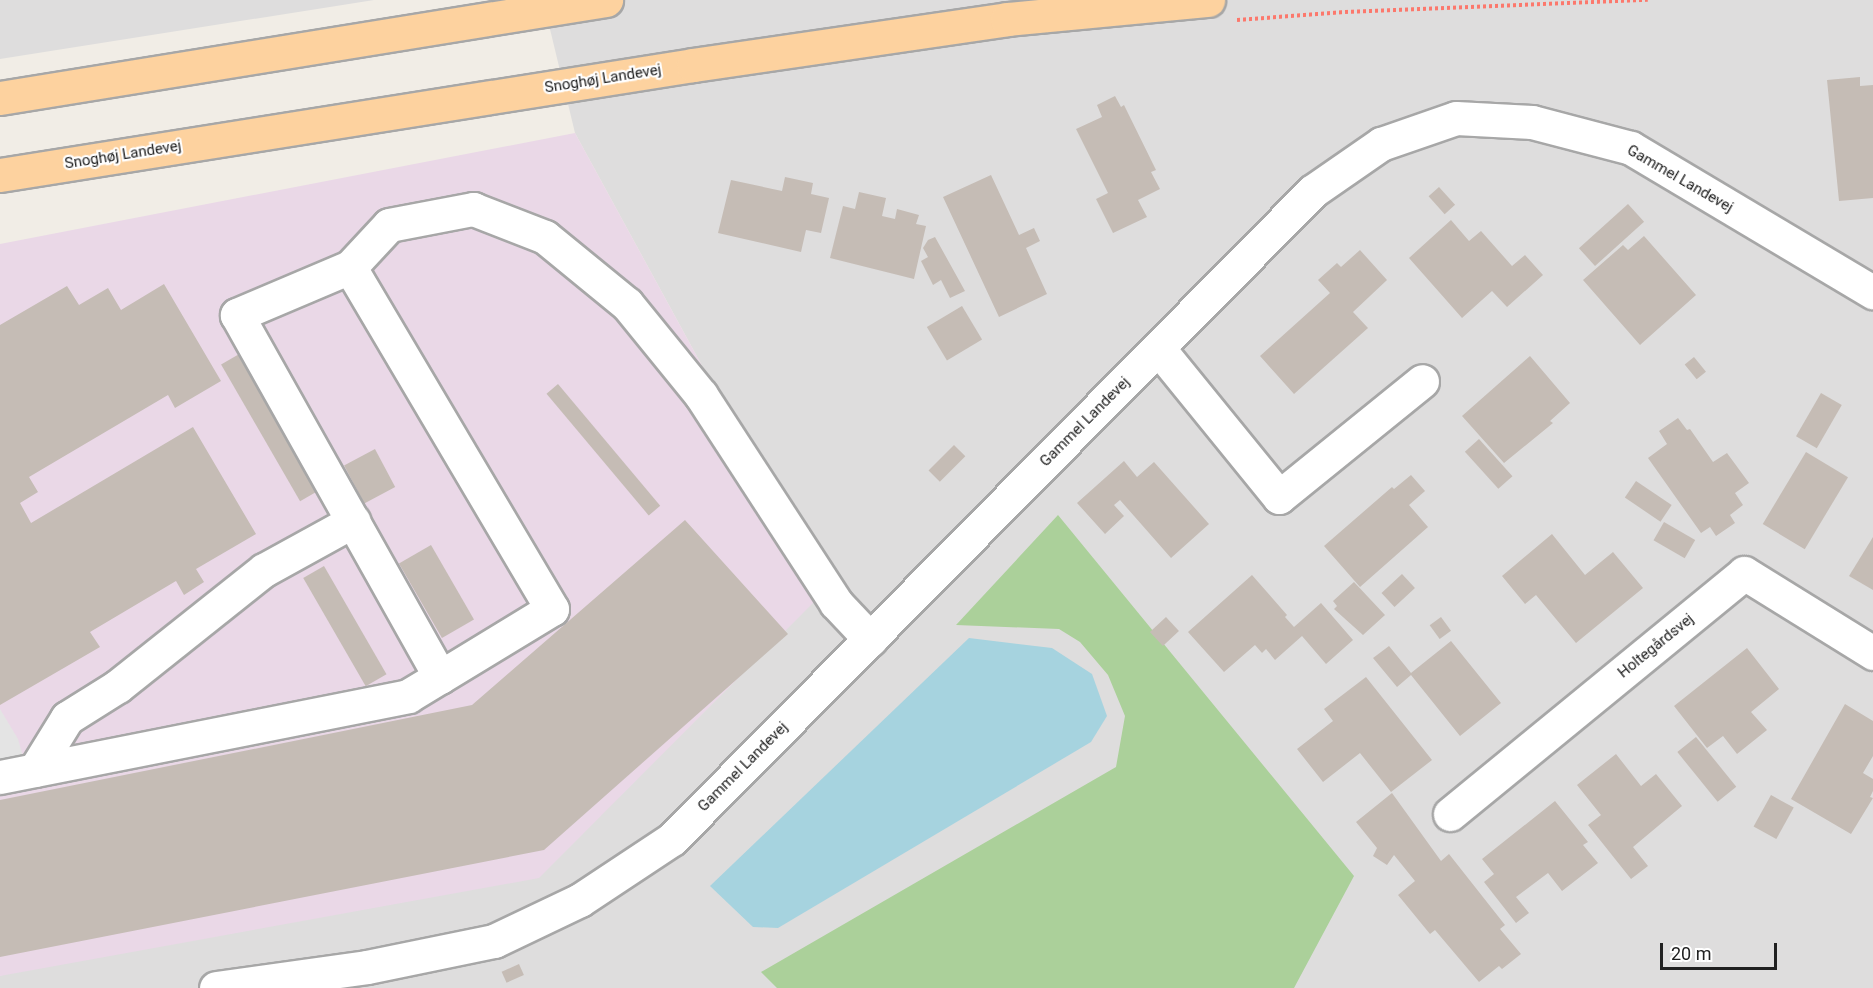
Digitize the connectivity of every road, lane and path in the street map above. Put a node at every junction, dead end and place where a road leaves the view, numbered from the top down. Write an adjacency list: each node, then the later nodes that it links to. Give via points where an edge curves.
1 (606, 0): 3 (main road)
2 (1208, 0): 4 (main road, Snoghøj Landevej, via 995,20)
3 (0, 98)
4 (0, 175)
5 (350, 267): 9 (street, via 237,315); 10 (street, via 389,225 473,209 545,237 627,304 701,395 836,603); 12 (street, via 552,609)
6 (1873, 292): 7 (street, Gammel Landevej, via 1631,148 1532,122 1456,118 1381,144 1313,191)
7 (1158, 348): 8 (street, via 1280,497); 10 (street, Gammel Landevej)
8 (1422, 381)
9 (353, 521): 12 (street); 13 (street, via 264,570 118,686 67,718)
10 (870, 639): 16 (street, Gammel Landevej, via 672,839 580,900 494,941)
11 (1873, 652): 15 (street, Holtegårdsvej, via 1744,573)
12 (440, 676): 13 (street, via 408,696)
13 (35, 770): 14 (street)
14 (0, 777)
15 (1450, 814)
16 (370, 977): 17 (street, Gammel Landevej)
17 (216, 988)

